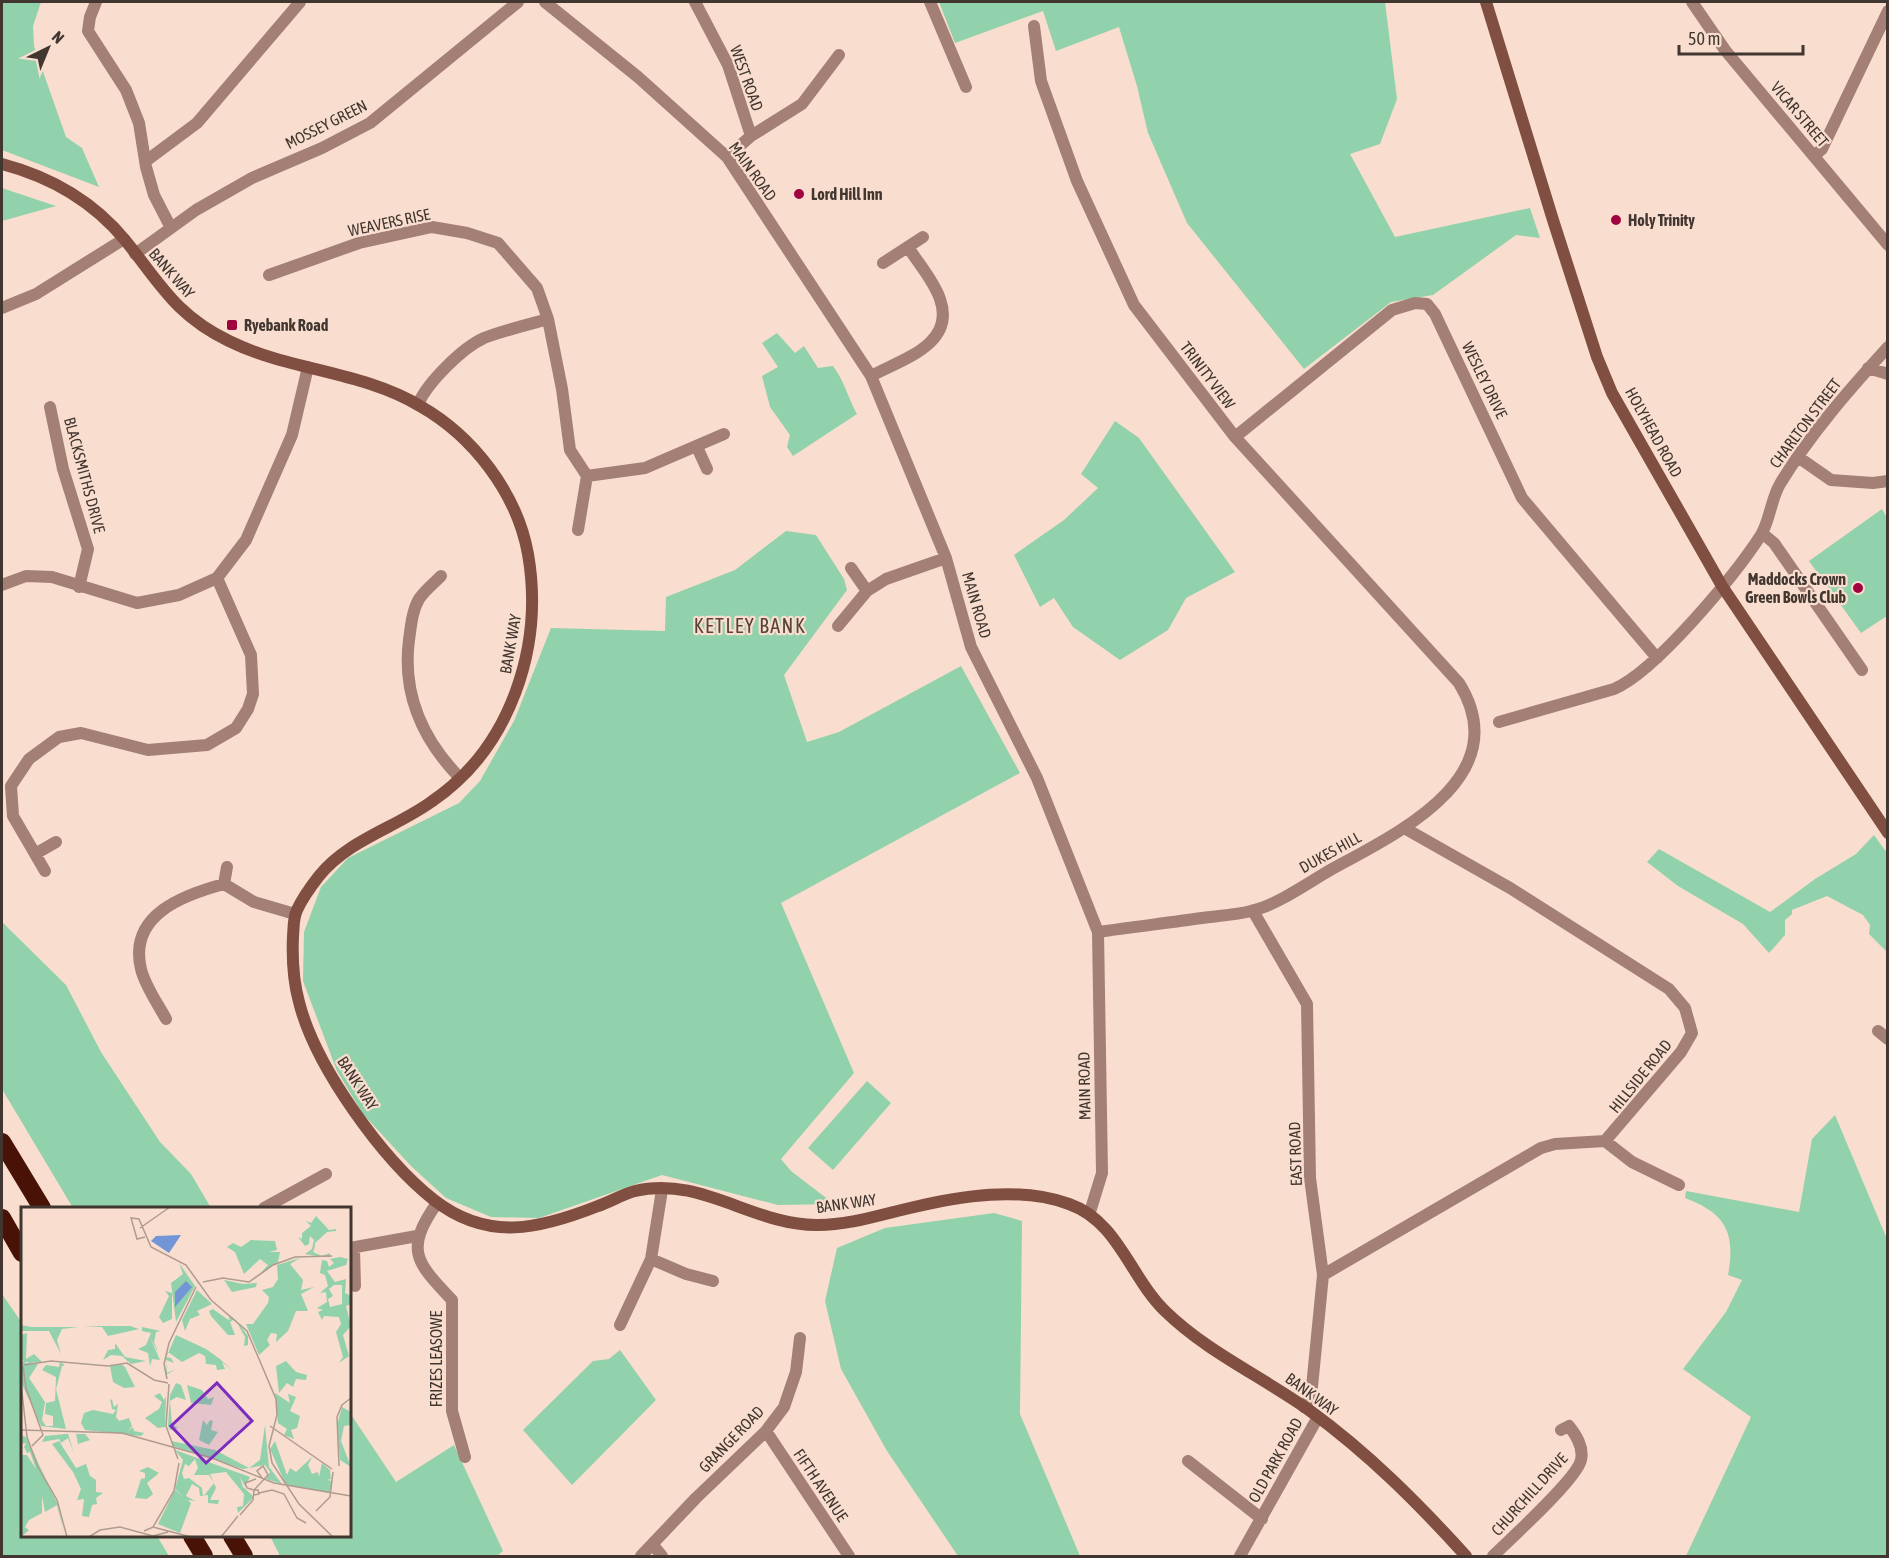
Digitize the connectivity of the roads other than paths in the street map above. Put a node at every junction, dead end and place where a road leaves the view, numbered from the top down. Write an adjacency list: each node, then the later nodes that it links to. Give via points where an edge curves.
1 (96, 2): 16 (street, via 88,31 126,90 139,123)
2 (300, 2): 16 (street, via 197,123)
3 (518, 2): 18 (street, MOSSEY GREEN, via 370,123 252,178)
4 (545, 2): 15 (street, MAIN ROAD, via 638,77)
5 (695, 2): 13 (street, WEST ROAD, via 728,65)
6 (930, 2): 12 (street)
7 (1486, 2): 49 (street, HOLYHEAD ROAD, via 1612,393)
8 (1692, 2): 14 (street, VICAR STREET, via 1725,50)
9 (1887, 11): 14 (street, via 1822,149)
10 (1034, 26): 36 (street, TRINITY VIEW, via 1041,81 1077,181 1134,305)
11 (839, 55): 13 (street, WEST ROAD, via 802,104)
12 (966, 87)
13 (751, 136): 15 (street, WEST ROAD)
14 (1814, 156): 21 (street, VICAR STREET)
15 (726, 157): 32 (street, MAIN ROAD)
16 (146, 161): 18 (street, via 154,195)
17 (2, 164): 20 (street, BANK WAY, via 54,181 92,205)
18 (171, 228): 23 (street, MOSSEY GREEN)
19 (923, 237): 22 (street)
20 (124, 239): 23 (street, BANK WAY); 26 (street, via 36,294)
21 (1887, 245)
22 (908, 247): 24 (street); 32 (street, via 940,298 941,330 920,351)
23 (135, 254): 29 (street, BANK WAY, via 177,307 225,340)
24 (883, 263)
25 (269, 275): 27 (street, WEAVERS RISE, via 359,243 432,227 467,232 498,243 537,288)
26 (2, 308)
27 (548, 319): 33 (street, via 482,339 450,363); 40 (street, WEAVERS RISE, via 570,450)
28 (1887, 347): 30 (street, CHARLTON STREET)
29 (308, 367): 33 (street, BANK WAY, via 373,385); 47 (street, via 292,435 246,540)
30 (1868, 368): 31 (street); 38 (street, CHARLTON STREET)
31 (1887, 375)
32 (871, 376): 44 (street, MAIN ROAD)
33 (418, 404): 57 (street, BANK WAY, via 472,447 491,470 526,543 534,596 521,681 488,746)
34 (50, 407): 50 (street, BLACKSMITHS DRIVE, via 63,469 88,549)
35 (724, 434): 37 (street)
36 (1235, 437): 53 (street, WESLEY DRIVE, via 1392,310 1415,303 1427,304 1482,409 1522,498); 55 (street, TRINITY VIEW)
37 (697, 447): 39 (street); 40 (street, via 645,468)
38 (1798, 457): 41 (street, via 1831,480); 43 (street, CHARLTON STREET, via 1779,486)
39 (707, 469)
40 (587, 476): 42 (street)
41 (1887, 481)
42 (578, 530)
43 (1762, 533): 49 (street, CHARLTON STREET); 54 (street, via 1774,543)
44 (946, 558): 51 (street, via 886,579); 67 (street, MAIN ROAD, via 971,648 1037,778)
45 (851, 568): 51 (street)
46 (441, 576): 57 (street, via 419,598 411,619 406,678 417,715 445,762)
47 (217, 578): 50 (street, via 179,595 137,603); 61 (street, via 252,655 253,693 236,728 207,745 148,750 81,733 58,737 29,759 11,786 13,816)
48 (2, 585): 50 (street, via 35,576 52,577)
49 (1722, 586): 53 (street); 59 (street, HOLYHEAD ROAD)
50 (80, 587)
51 (867, 591): 52 (street)
52 (838, 626)
53 (1657, 658): 56 (street, via 1630,682 1614,689)
54 (1862, 670)
55 (1460, 683): 58 (street, DUKES HILL, via 1471,701 1474,721 1469,757 1450,792)
56 (1499, 722)
57 (460, 778): 66 (street, BANK WAY, via 432,802 356,844 334,862 320,874)
58 (1406, 829): 65 (street, DUKES HILL); 70 (street, HILLSIDE ROAD, via 1631,963 1669,989 1685,1008 1692,1027 1687,1044)
59 (1887, 833)
60 (56, 842): 61 (street)
61 (35, 854): 63 (street)
62 (227, 867): 64 (street)
63 (45, 870)
64 (224, 884): 66 (street, via 254,902); 68 (street, via 193,892 166,905 140,942 142,972)
65 (1253, 911): 67 (street, DUKES HILL); 84 (street, EAST ROAD, via 1307,1005 1310,1178)
66 (295, 914): 75 (street, BANK WAY, via 294,973 299,1005 311,1036 333,1080 374,1138)
67 (1098, 932): 78 (street, MAIN ROAD, via 1102,1173)
68 (166, 1019)
69 (2, 1142): 76 (highway)
70 (1605, 1142): 72 (street, via 1632,1162); 84 (street, via 1541,1148)
71 (326, 1174): 74 (street)
72 (1679, 1185)
73 (662, 1190): 75 (street, BANK WAY, via 636,1191 563,1220 514,1229 478,1224); 78 (street, BANK WAY, via 698,1192 773,1220 815,1226 860,1221 946,1200 982,1196 1035,1196 1064,1201); 83 (street)
74 (286, 1202): 77 (street)
75 (437, 1203): 80 (street)
76 (41, 1207)
77 (270, 1207)
78 (1090, 1212): 89 (street, BANK WAY, via 1112,1234 1144,1288 1168,1314 1204,1345)
79 (2, 1218): 82 (highway)
80 (417, 1236): 81 (street); 93 (street, FRIZES LEASOWE, via 418,1256 424,1268 453,1300 452,1412)
81 (352, 1248): 86 (street)
82 (21, 1251)
83 (651, 1259): 85 (street); 87 (street)
84 (1323, 1275): 89 (street, EAST ROAD, via 1311,1397)
85 (713, 1281)
86 (355, 1286)
87 (620, 1325)
88 (800, 1338): 92 (street, GRANGE ROAD, via 792,1389)
89 (1304, 1407): 90 (street, BANK WAY)
90 (1318, 1417): 95 (street, OLD PARK ROAD); 105 (street, BANK WAY, via 1388,1473)
91 (1561, 1430): 106 (street, CHURCHILL DRIVE, via 1569,1426 1580,1441 1581,1460 1568,1480)
92 (766, 1431): 98 (street, GRANGE ROAD, via 696,1497); 103 (street, FIFTH AVENUE)
93 (465, 1457)
94 (1188, 1461): 95 (street, OLD PARK ROAD)
95 (1262, 1519): 104 (street, OLD PARK ROAD)
96 (193, 1537): 99 (highway)
97 (233, 1537): 100 (highway)
98 (653, 1545): 101 (street, GRANGE ROAD); 102 (street)
99 (204, 1557)
100 (244, 1557)
101 (641, 1557)
102 (662, 1557)
103 (849, 1557)
104 (1240, 1557)
105 (1466, 1557)
106 (1493, 1557)

